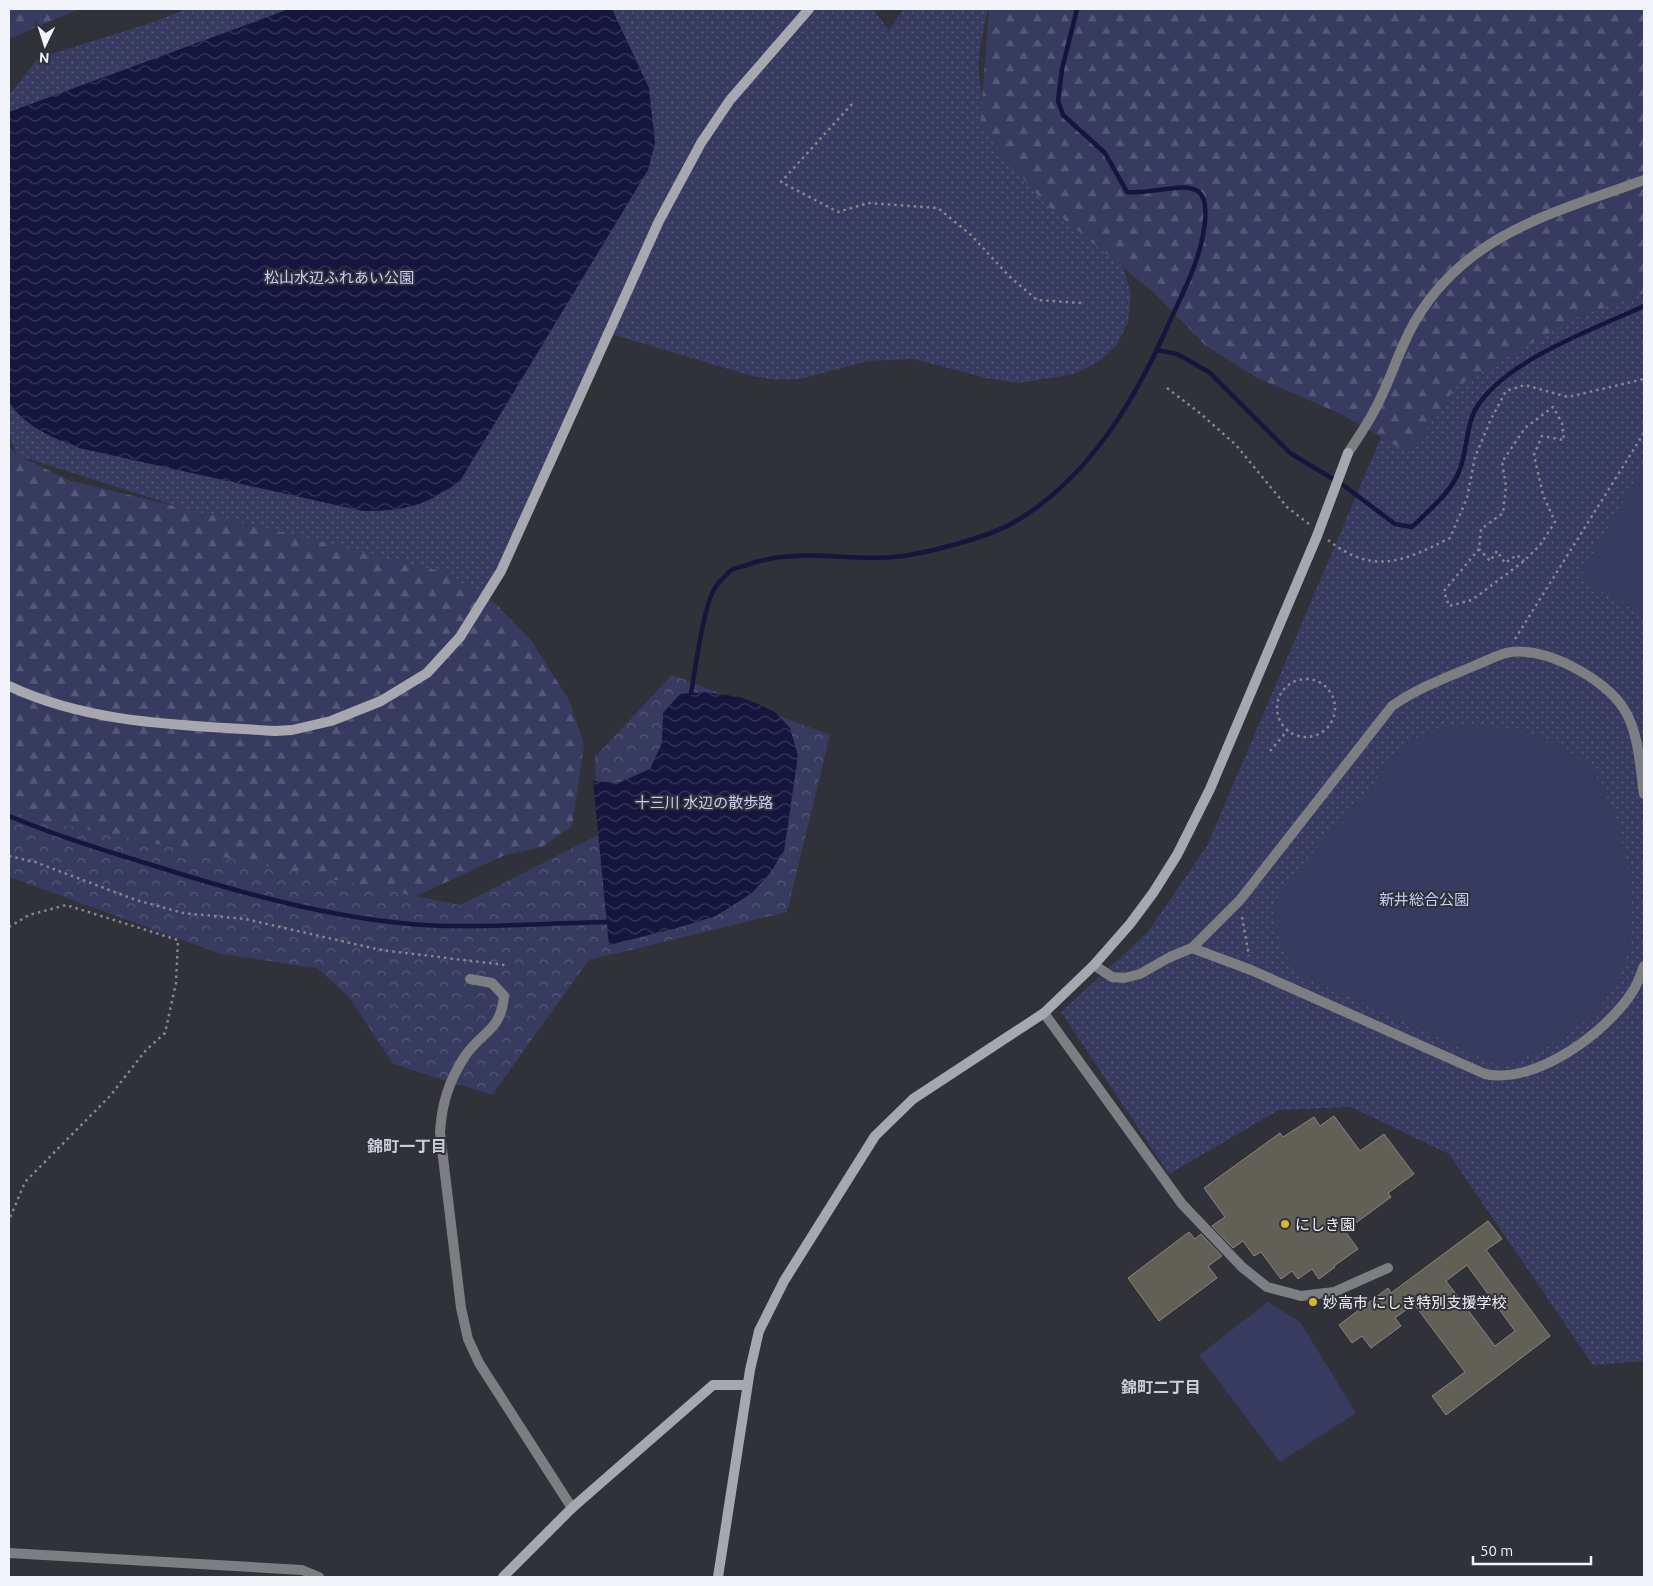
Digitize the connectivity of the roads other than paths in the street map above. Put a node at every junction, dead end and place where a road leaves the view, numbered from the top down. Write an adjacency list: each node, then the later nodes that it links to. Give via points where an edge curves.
1 (809, 9): 3 (street, via 730,100 701,143 659,221 501,571 460,637 427,673 381,701 331,722 275,731 106,717 56,705)
2 (1644, 180): 6 (street, bridge, via 1517,227 1451,273 1417,317 1375,410 1348,453 1318,534 1191,827 1153,893)
3 (9, 686)
4 (1644, 794): 5 (street, via 1634,731 1611,692 1590,676 1564,663 1536,653 1507,653 1415,690 1392,706 1240,900)
5 (1192, 948): 6 (street, via 1140,974 1124,978 1112,977); 7 (street, via 1251,970 1498,1077 1553,1060 1596,1032 1634,990)
6 (1094, 965): 9 (street)
7 (1644, 966)
8 (470, 979): 12 (street, via 492,983 504,996 502,1014 466,1055 442,1106 440,1132 461,1308 468,1339 479,1363)
9 (1044, 1013): 10 (street, via 1182,1204 1242,1267 1267,1288 1301,1296 1334,1292); 11 (street, via 913,1099 875,1136 784,1281 758,1331)
10 (1388, 1268)
11 (748, 1385): 12 (street, via 713,1385); 16 (street)
12 (572, 1508): 15 (street)
13 (9, 1554): 14 (street, via 302,1570)
14 (319, 1577)
15 (503, 1577)
16 (718, 1577)

